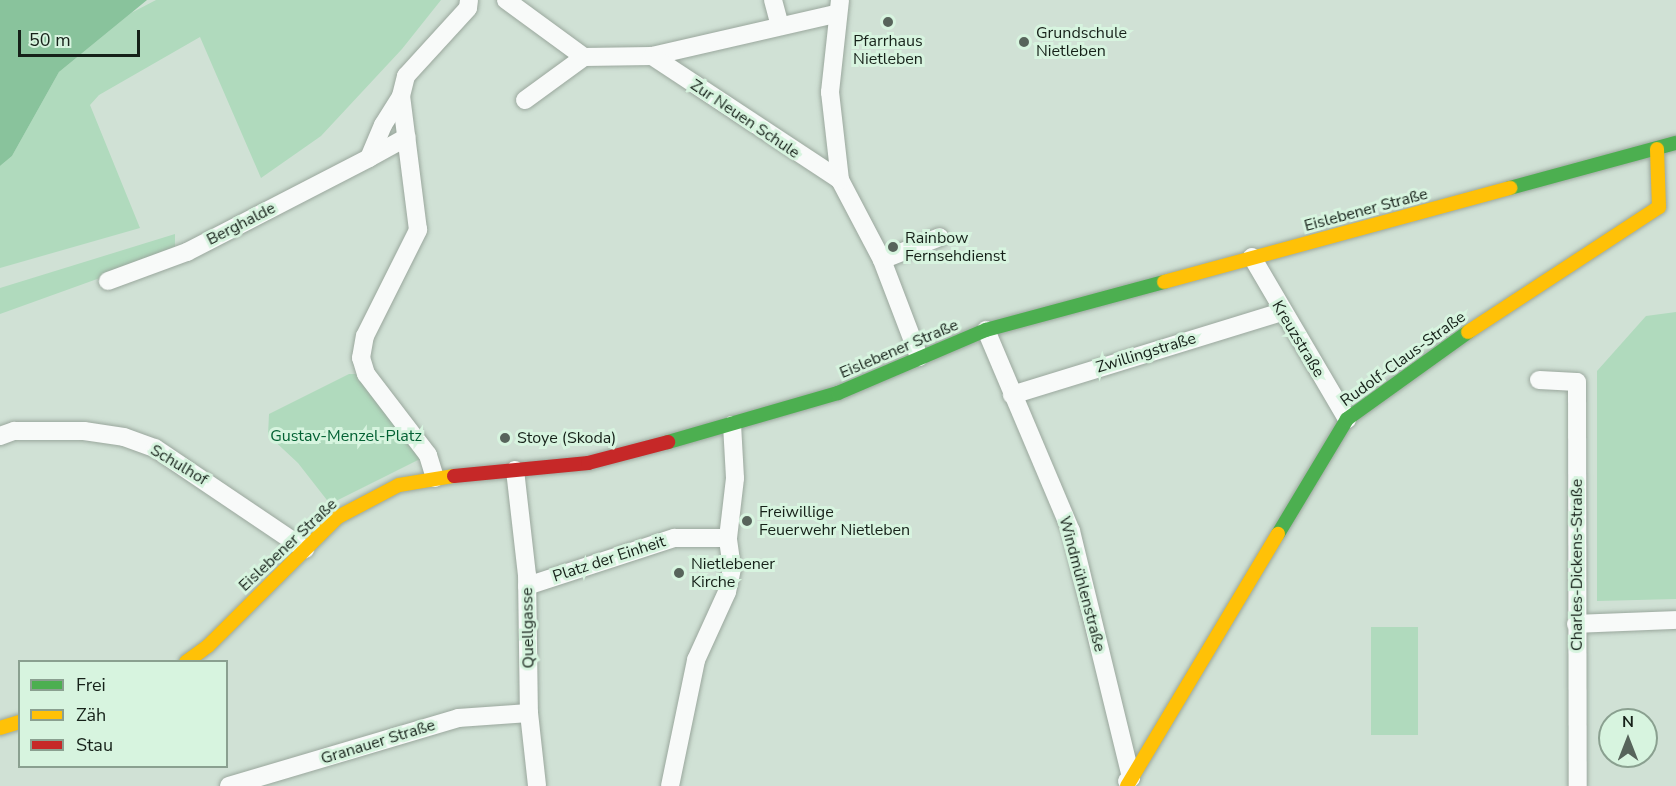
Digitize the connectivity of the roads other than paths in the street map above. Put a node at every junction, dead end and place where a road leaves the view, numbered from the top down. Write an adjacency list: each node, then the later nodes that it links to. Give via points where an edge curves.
1 (469, 0): 8 (street, via 468,8 406,76)
2 (506, 0): 7 (street)
3 (773, 0): 5 (street)
4 (838, 7): 5 (street); 14 (street, via 830,92)
5 (780, 26): 6 (street)
6 (652, 56): 7 (street); 14 (street, Zur Neuen Schule)
7 (584, 57): 9 (street)
8 (401, 96): 10 (street); 13 (street)
9 (525, 100)
10 (407, 136): 13 (street, Berghalde); 28 (street, via 418,230 365,336 361,358 366,374 428,455)
11 (1676, 144): 12 (street, Eislebener Straße)
12 (1657, 149): 16 (street, Eislebener Straße); 24 (street, Rudolf-Claus-Straße, via 1659,207 1481,323)
13 (369, 158): 18 (street, Berghalde, via 187,252)
14 (840, 180): 17 (street)
15 (940, 237): 17 (street)
16 (1252, 257): 19 (street, Kreuzstraße); 20 (street, Eislebener Straße)
17 (882, 260): 21 (street)
18 (108, 281)
19 (1281, 312): 23 (street, Zwillingstraße); 24 (street, Kreuzstraße)
20 (986, 330): 21 (street, Eislebener Straße); 23 (street, Windmühlenstraße)
21 (919, 357): 25 (street, Eislebener Straße, via 838,393)
22 (1539, 380): 33 (street, Charles-Dickens-Straße, via 1577,382)
23 (1012, 395): 38 (street, Windmühlenstraße, via 1071,531)
24 (1347, 419): 38 (street, Rudolf-Claus-Straße)
25 (732, 425): 27 (street, Eislebener Straße, via 588,463); 29 (street, via 735,478)
26 (0, 436): 30 (street, Schulhof, via 14,431 84,430 156,448)
27 (515, 470): 28 (street, Eislebener Straße); 31 (street, Quellgasse)
28 (435, 478): 30 (street, Eislebener Straße, via 399,485 364,500 338,517)
29 (728, 538): 31 (street, Platz der Einheit, via 674,538); 41 (street, via 732,568 727,592 696,660)
30 (305, 549): 34 (street, Eislebener Straße, via 208,646)
31 (527, 580): 35 (street, Quellgasse)
32 (1676, 620): 33 (street)
33 (1576, 624): 43 (street, Charles-Dickens-Straße)
34 (189, 660)
35 (529, 712): 39 (street, Granauer Straße, via 458,718); 40 (street, Quellgasse)
36 (18, 723): 37 (street)
37 (0, 728)
38 (1129, 782): 42 (street)
39 (230, 786)
40 (537, 786)
41 (670, 786)
42 (1114, 786)
43 (1578, 786)

